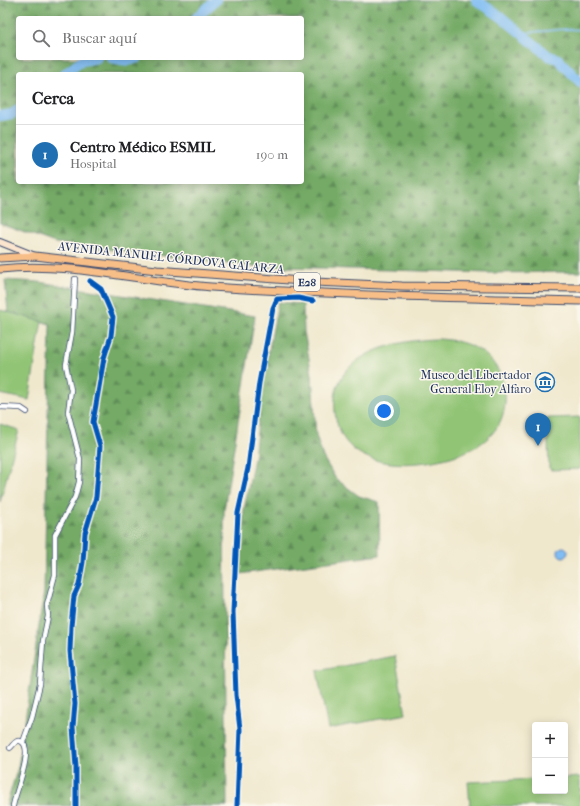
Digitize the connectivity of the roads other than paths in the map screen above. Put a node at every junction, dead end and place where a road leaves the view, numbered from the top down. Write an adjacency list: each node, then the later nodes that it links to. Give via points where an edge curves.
1 (0, 242): 2 (main road)
2 (35, 256): 3 (main road, AVENIDA MANUEL CÓRDOVA GALARZA / E28); 7 (main road, AVENIDA MANUEL CÓRDOVA GALARZA / E28, via 158,270 315,282 402,286)
3 (0, 258)
4 (0, 269): 9 (main road, AVENIDA MANUEL CÓRDOVA GALARZA / E28, via 89,271 239,288 416,297)
5 (75, 279): 12 (street, via 72,332 66,365 71,390 68,412 80,459 79,482 75,497 54,535 55,575 47,605 40,684)
6 (90, 281): 15 (street, via 101,289 113,317 93,422 100,446 96,497 85,533 82,570 74,596 71,626)
7 (580, 288)
8 (313, 301): 16 (street, via 298,298 277,299 273,308 259,383 248,468 238,513 233,612 240,729)
9 (580, 301)
10 (0, 407): 11 (street, via 21,408)
11 (27, 412)
12 (23, 742): 13 (street, via 16,741); 14 (street, via 26,748 26,766 19,782)
13 (10, 748)
14 (14, 806)
15 (76, 806)
16 (237, 806)

